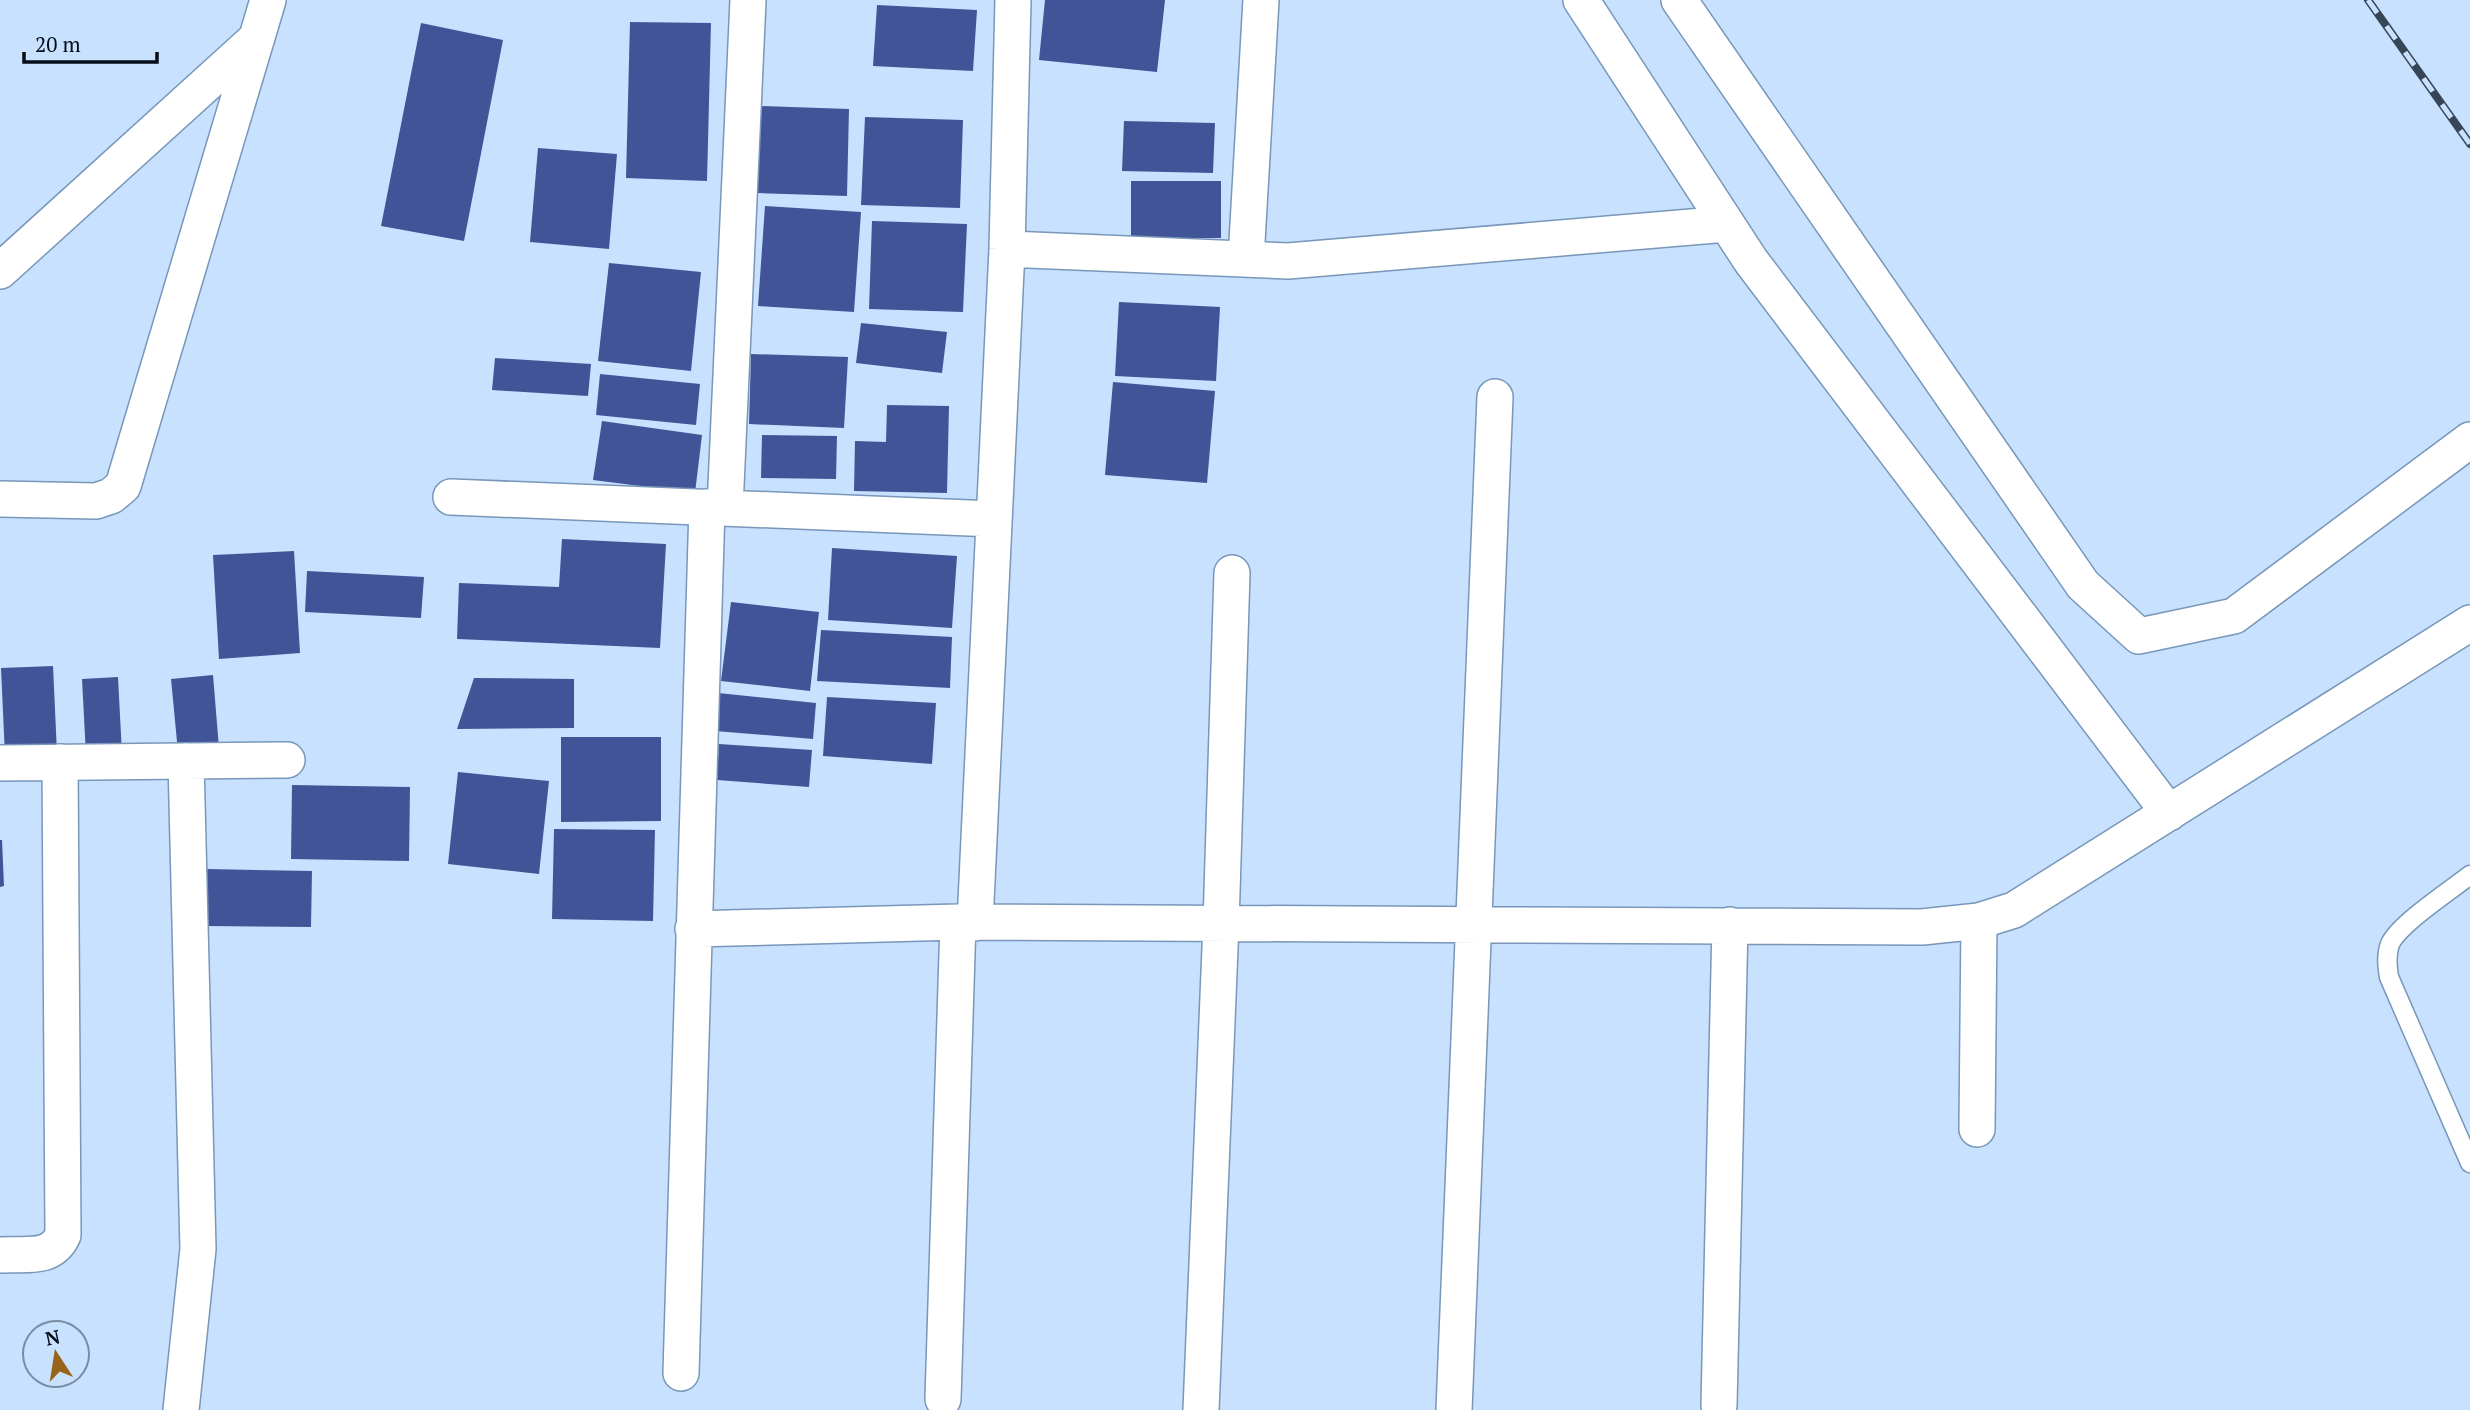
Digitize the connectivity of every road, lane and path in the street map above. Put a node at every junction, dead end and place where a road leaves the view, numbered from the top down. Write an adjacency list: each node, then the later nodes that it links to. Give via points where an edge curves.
1 (268, 0): 7 (street)
2 (748, 0): 16 (street)
3 (1013, 0): 9 (street)
4 (1261, 0): 10 (street)
5 (1581, 0): 8 (street)
6 (1679, 0): 13 (street, via 2083,585 2139,636 2234,617)
7 (257, 38): 11 (street); 15 (street, via 123,486 96,501)
8 (1727, 224): 10 (street, via 1314,259); 24 (street)
9 (1007, 249): 10 (street); 17 (street)
10 (1246, 259)
11 (0, 271)
12 (1495, 397): 29 (street)
13 (2470, 440)
14 (451, 497): 16 (street)
15 (0, 499)
16 (716, 508): 17 (street); 31 (street)
17 (994, 519): 27 (street)
18 (1232, 573): 28 (street)
19 (2470, 623): 24 (street)
20 (287, 760): 21 (street)
21 (186, 761): 22 (street); 38 (street, via 198,1249)
22 (60, 762): 23 (street); 34 (street, via 63,1235 50,1252)
23 (0, 763)
24 (2169, 813): 26 (street, via 2014,910)
25 (2470, 875): 33 (lane, via 2399,931 2386,962)
26 (1979, 921): 30 (street, via 1923,927); 32 (street)
27 (966, 923): 28 (street); 31 (street); 36 (street)
28 (1221, 924): 29 (street); 39 (street)
29 (1474, 925): 30 (street); 40 (street)
30 (1730, 925): 37 (street)
31 (692, 929): 35 (street)
32 (1978, 1129)
33 (2470, 1163)
34 (0, 1255)
35 (681, 1373)
36 (943, 1399)
37 (1719, 1405)
38 (181, 1410)
39 (1201, 1410)
40 (1454, 1410)

